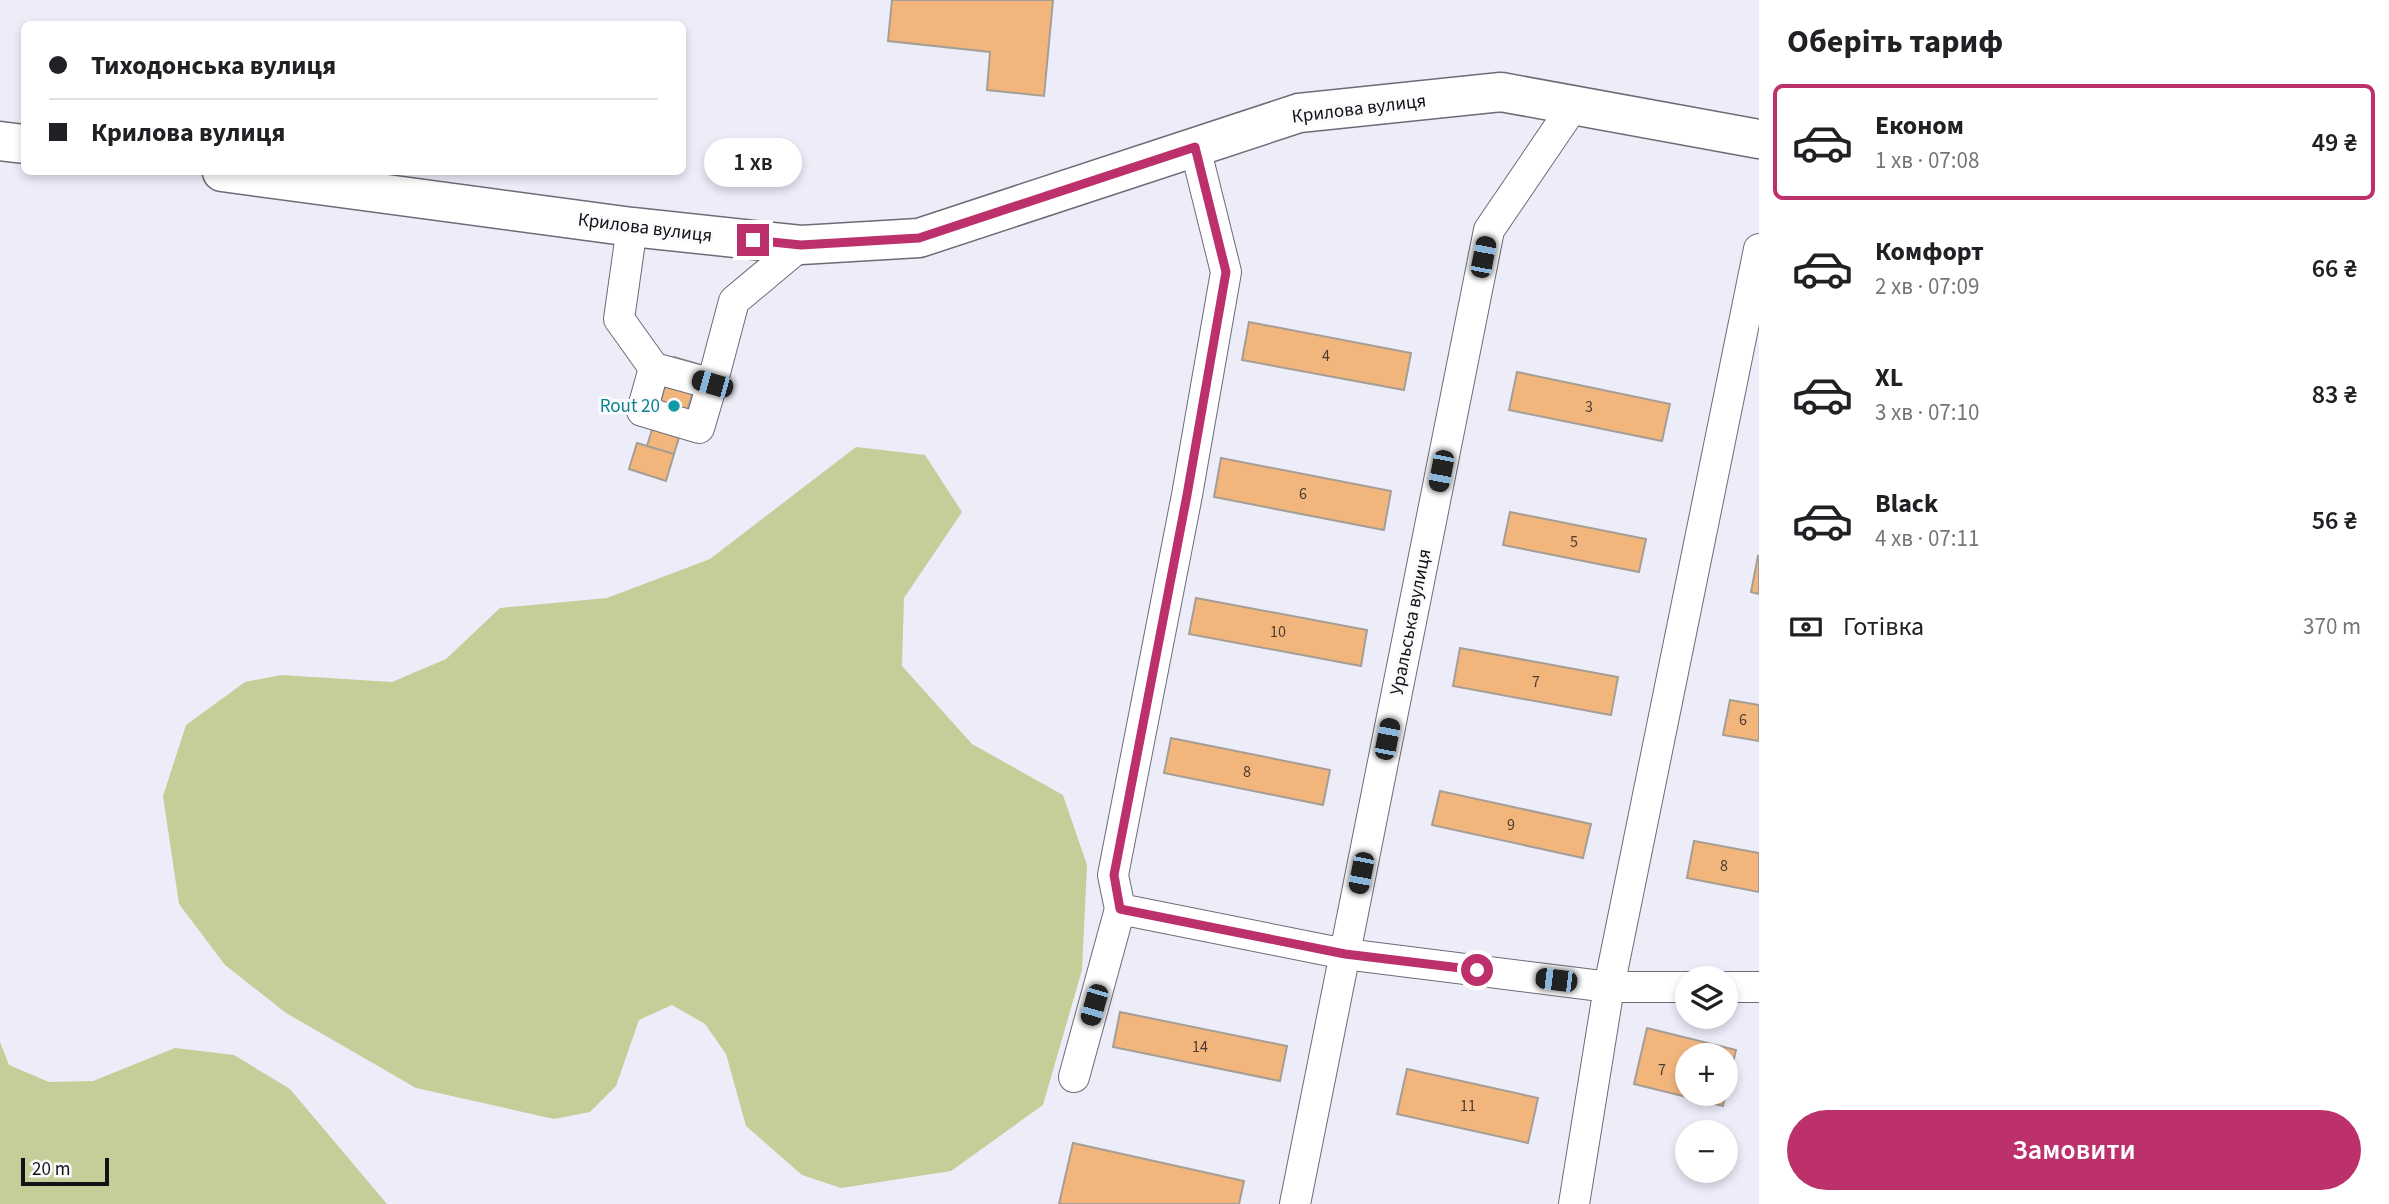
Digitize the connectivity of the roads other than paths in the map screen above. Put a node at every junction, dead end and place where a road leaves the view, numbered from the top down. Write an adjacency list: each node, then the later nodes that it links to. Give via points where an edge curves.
1 (1574, 105): 2 (main road, Крилова вулиця); 5 (main road, Крилова вулиця, via 1501,92 1298,113); 13 (street, Уральська вулиця, via 1489,230)
2 (1759, 139)
3 (0, 141): 4 (main road)
4 (21, 144)
5 (1195, 147): 8 (main road, Крилова вулиця, via 919,238); 12 (street, via 1226,272 1114,875)
6 (244, 175): 7 (main road, Крилова вулиця)
7 (632, 227): 8 (main road, Крилова вулиця); 10 (street, via 619,319)
8 (801, 245): 11 (street, via 734,301)
9 (1759, 249): 14 (street)
10 (654, 368): 11 (street); 11 (street, via 642,411 699,428)
11 (712, 384)
12 (1120, 909): 13 (street); 18 (street)
13 (1345, 954): 14 (street); 19 (street, Уральська вулиця)
14 (1609, 986): 15 (street); 20 (street)
15 (1675, 986)
16 (1738, 986): 17 (street)
17 (1759, 986)
18 (1074, 1077)
19 (1295, 1204)
20 (1574, 1204)

